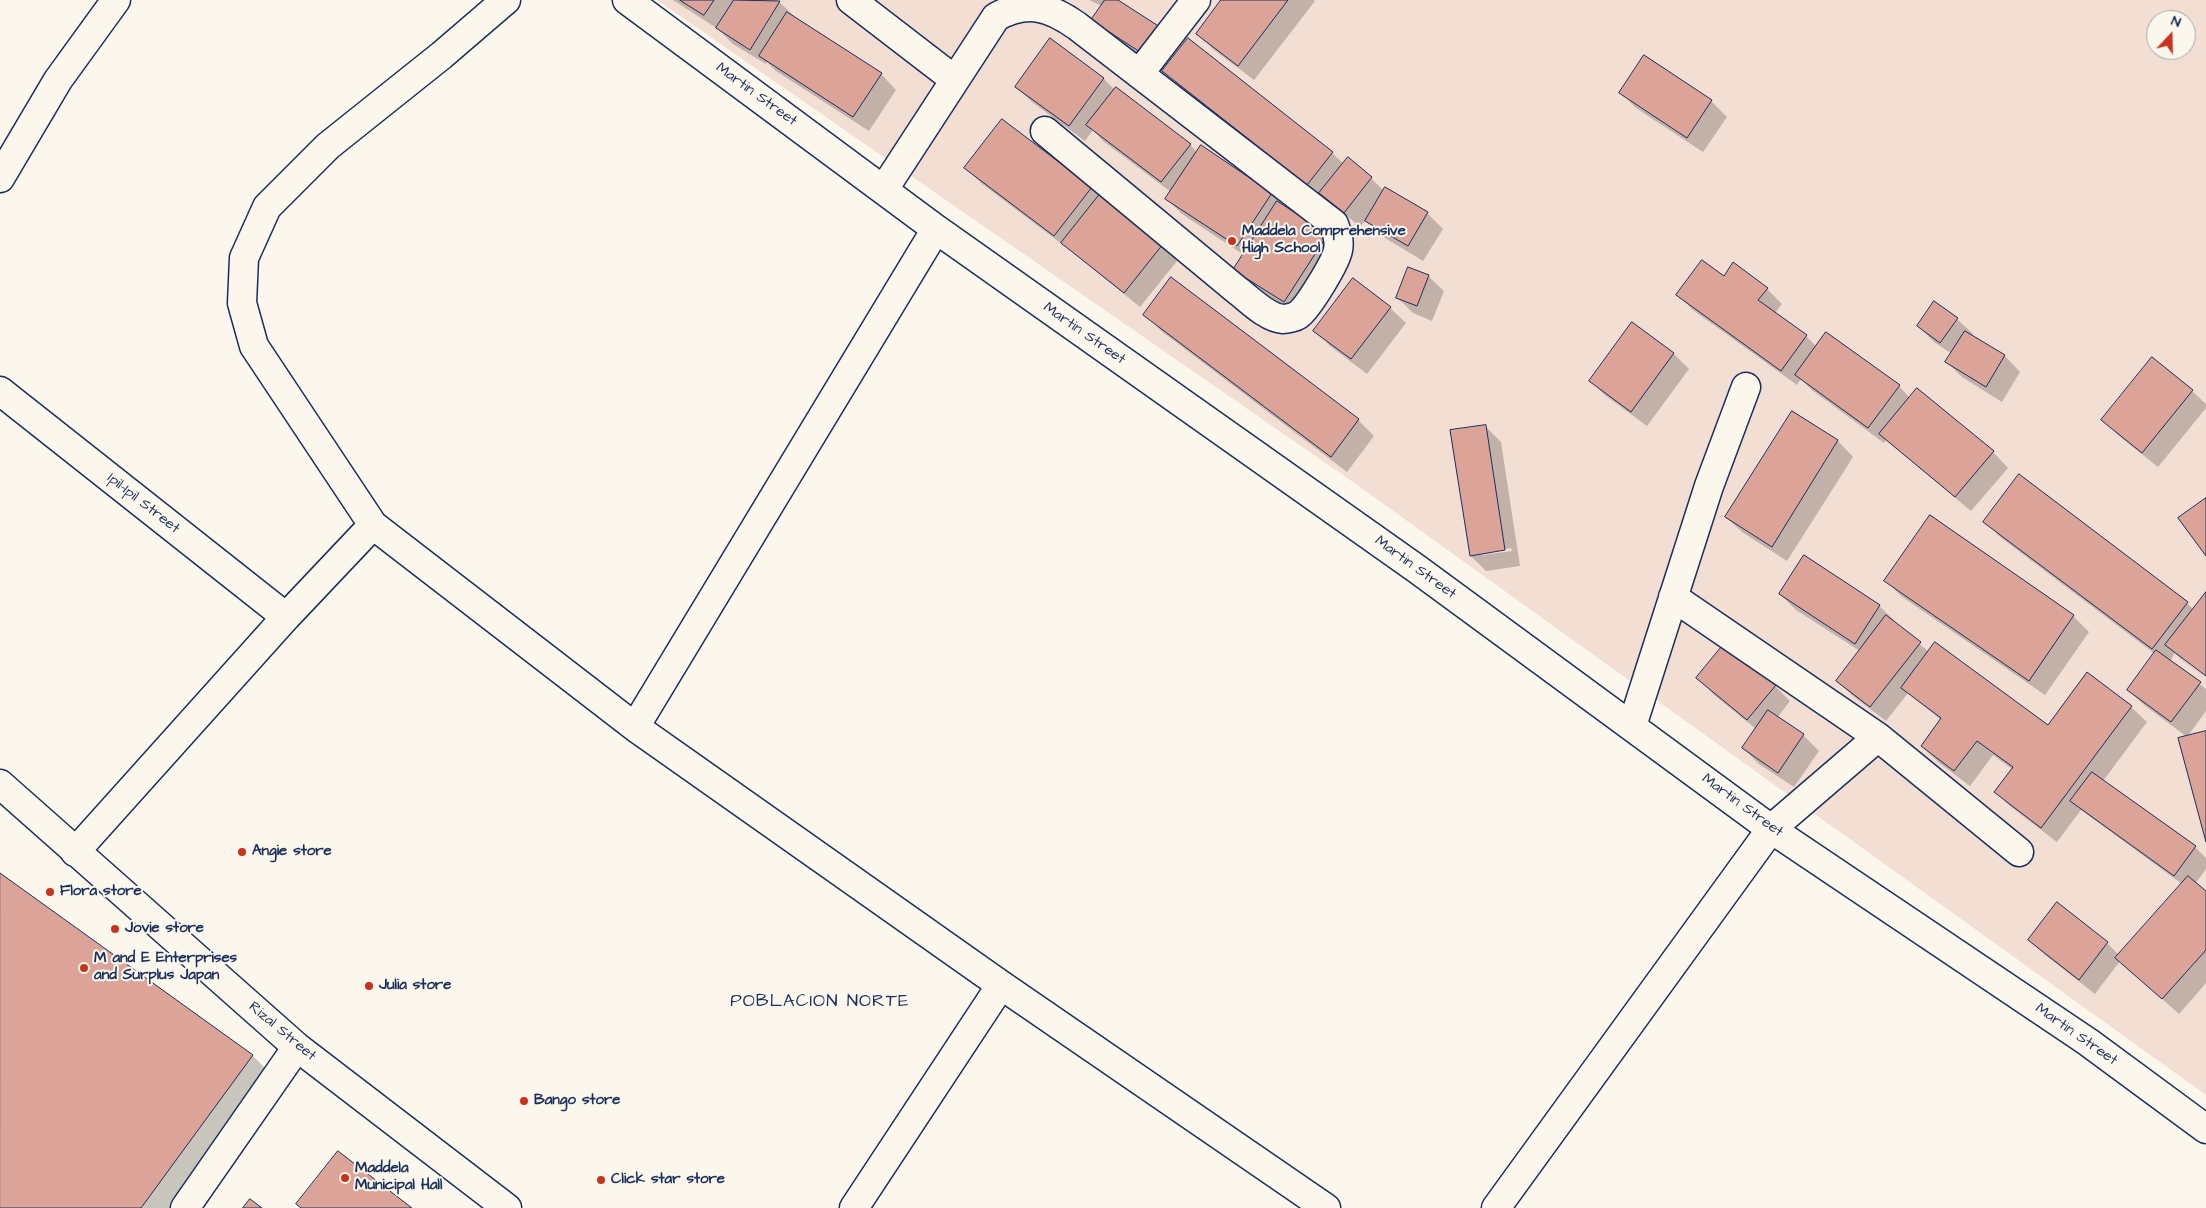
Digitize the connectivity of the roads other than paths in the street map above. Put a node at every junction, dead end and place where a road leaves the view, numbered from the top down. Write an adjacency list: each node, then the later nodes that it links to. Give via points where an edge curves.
1 (116, 0): 10 (street, via 58,80)
2 (506, 0): 15 (street, via 328,146 266,207 244,258 242,303 254,346)
3 (627, 0): 11 (street, Martin Street)
4 (851, 0): 8 (street)
5 (1196, 0): 7 (street)
6 (1000, 4): 7 (street, via 1031,0 1049,6); 8 (street, via 996,16)
7 (1139, 74): 9 (street, via 1334,224 1338,236 1334,262 1305,309 1297,316 1282,319 1269,314)
8 (954, 80): 11 (street)
9 (1045, 131)
10 (0, 178)
11 (884, 190): 12 (street, Martin Street)
12 (936, 229): 18 (street, Martin Street, via 1417,569); 19 (street)
13 (1746, 387): 16 (street, via 1709,486)
14 (0, 391): 17 (street, Ipil-Ipil Street)
15 (373, 525): 17 (street); 19 (street)
16 (1674, 597): 18 (street); 20 (street)
17 (286, 617): 23 (street)
18 (1632, 726): 22 (street, Martin Street)
19 (634, 727): 25 (street)
20 (1878, 737): 22 (street); 24 (street)
21 (0, 784): 23 (street, Rizal Street)
22 (1771, 829): 27 (street, Martin Street, via 2088,1042); 32 (street)
23 (75, 852): 26 (street, Rizal Street)
24 (2019, 852)
25 (1001, 985): 30 (street); 31 (street)
26 (297, 1046): 28 (street); 29 (street, Rizal Street)
27 (2206, 1129)
28 (185, 1208)
29 (508, 1208)
30 (854, 1208)
31 (1326, 1208)
32 (1496, 1208)

